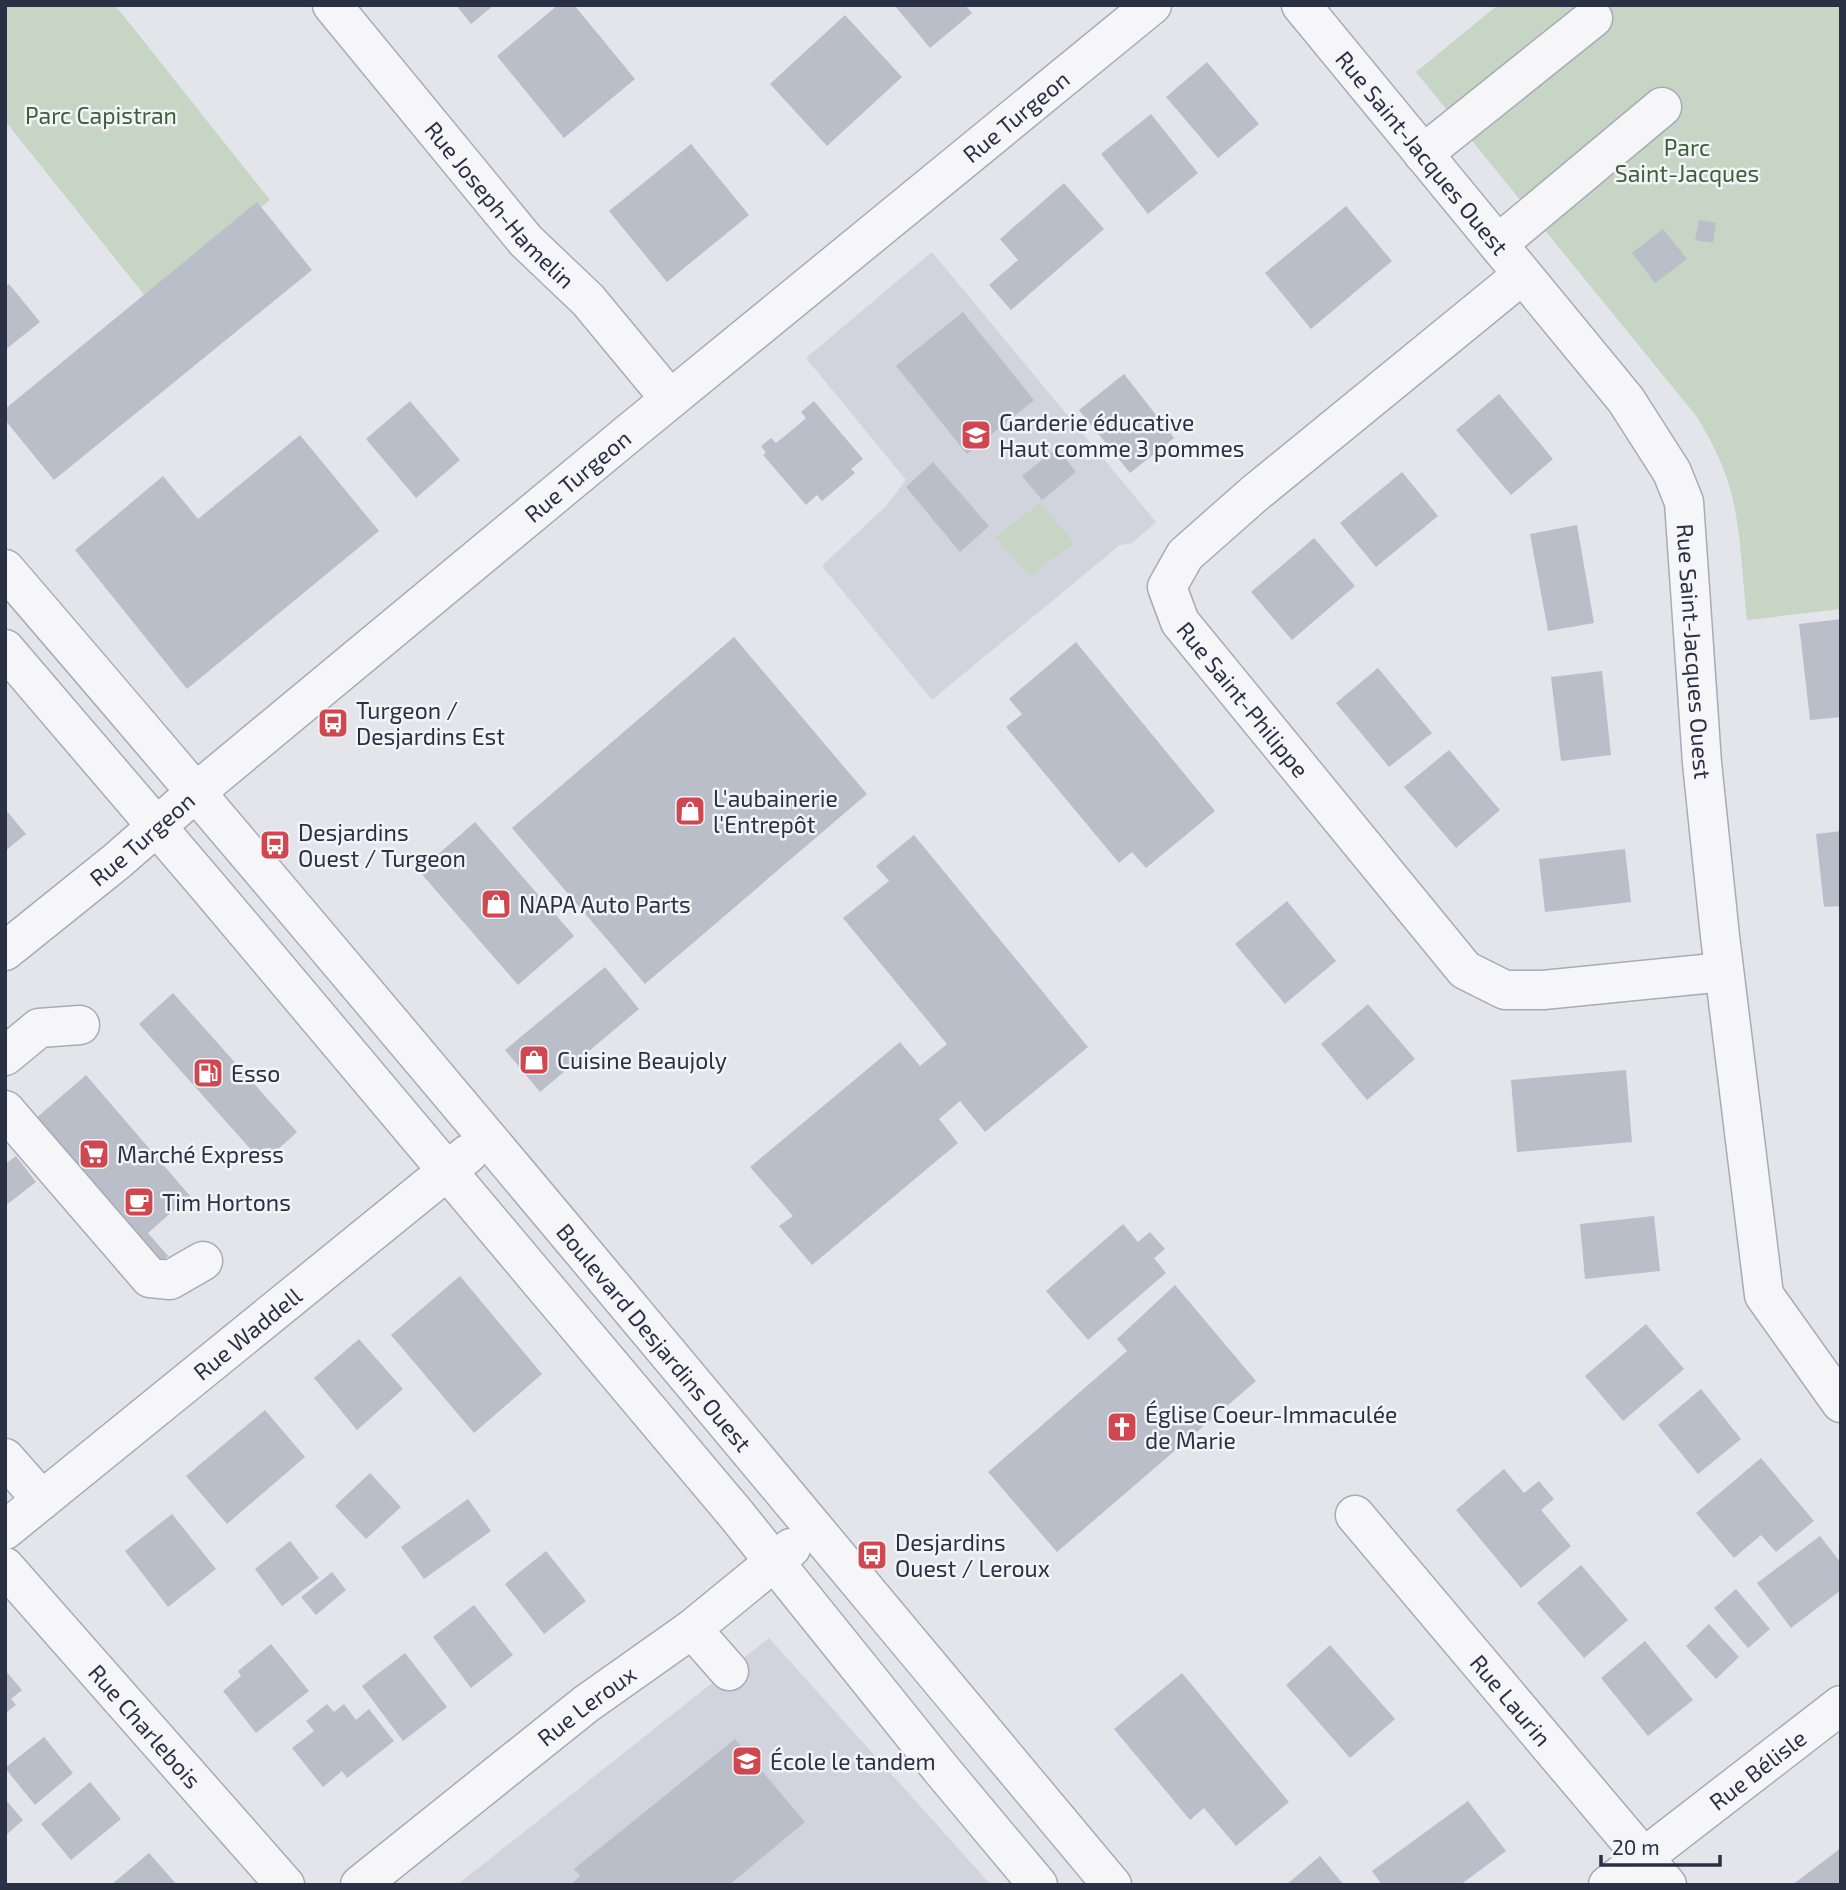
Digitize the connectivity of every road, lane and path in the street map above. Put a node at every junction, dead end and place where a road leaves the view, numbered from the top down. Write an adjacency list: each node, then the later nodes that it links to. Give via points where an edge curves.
1 (332, 5): 9 (street, Rue Joseph-Hamelin, via 526,241 588,300)
2 (1152, 5): 9 (street, Rue Turgeon)
3 (1301, 5): 6 (street, Rue Saint-Jacques Ouest)
4 (1593, 18): 6 (street)
5 (1662, 107): 7 (street)
6 (1423, 153): 7 (street, Rue Saint-Jacques Ouest)
7 (1498, 244): 8 (street, Rue Saint-Jacques Ouest)
8 (1522, 275): 15 (street, Rue Saint-Jacques Ouest, via 1626,400 1672,472 1684,502 1702,763); 15 (street, Rue Saint-Philippe, via 1254,494 1185,555 1167,587 1180,622 1465,970 1505,990)
9 (670, 399): 12 (street, Rue Turgeon)
10 (5, 569): 12 (street, Boulevard Desjardins Ouest)
11 (5, 649): 13 (street)
12 (197, 792): 13 (street, Rue Turgeon); 19 (street, Boulevard Desjardins Ouest)
13 (157, 826): 14 (street, Rue Turgeon); 20 (street)
14 (5, 951)
15 (1724, 972): 22 (street, Rue Saint-Jacques Ouest, via 1764,1295)
16 (80, 1025): 17 (street, via 39,1028)
17 (5, 1056)
18 (5, 1110): 21 (street, via 150,1278 170,1280)
19 (488, 1137): 20 (street, Rue Waddell); 26 (street, Boulevard Desjardins Ouest)
20 (448, 1172): 24 (street, Rue Waddell); 28 (street)
21 (203, 1261)
22 (1841, 1403)
23 (5, 1458): 24 (street)
24 (42, 1500): 27 (street, Rue Waddell)
25 (1355, 1515): 33 (street, Rue Laurin)
26 (815, 1528): 28 (street, Rue Leroux); 37 (street, Boulevard Desjardins Ouest)
27 (5, 1530)
28 (773, 1563): 30 (street, Rue Leroux); 36 (street)
29 (5, 1567): 34 (street, Rue Charlebois)
30 (692, 1629): 31 (street); 35 (street, Rue Leroux, via 586,1704)
31 (729, 1671)
32 (1841, 1705): 33 (street, Rue Bélisle)
33 (1656, 1871): 38 (street, Rue Bélisle)
34 (285, 1885)
35 (360, 1885)
36 (1038, 1885)
37 (1112, 1885)
38 (1608, 1885)

